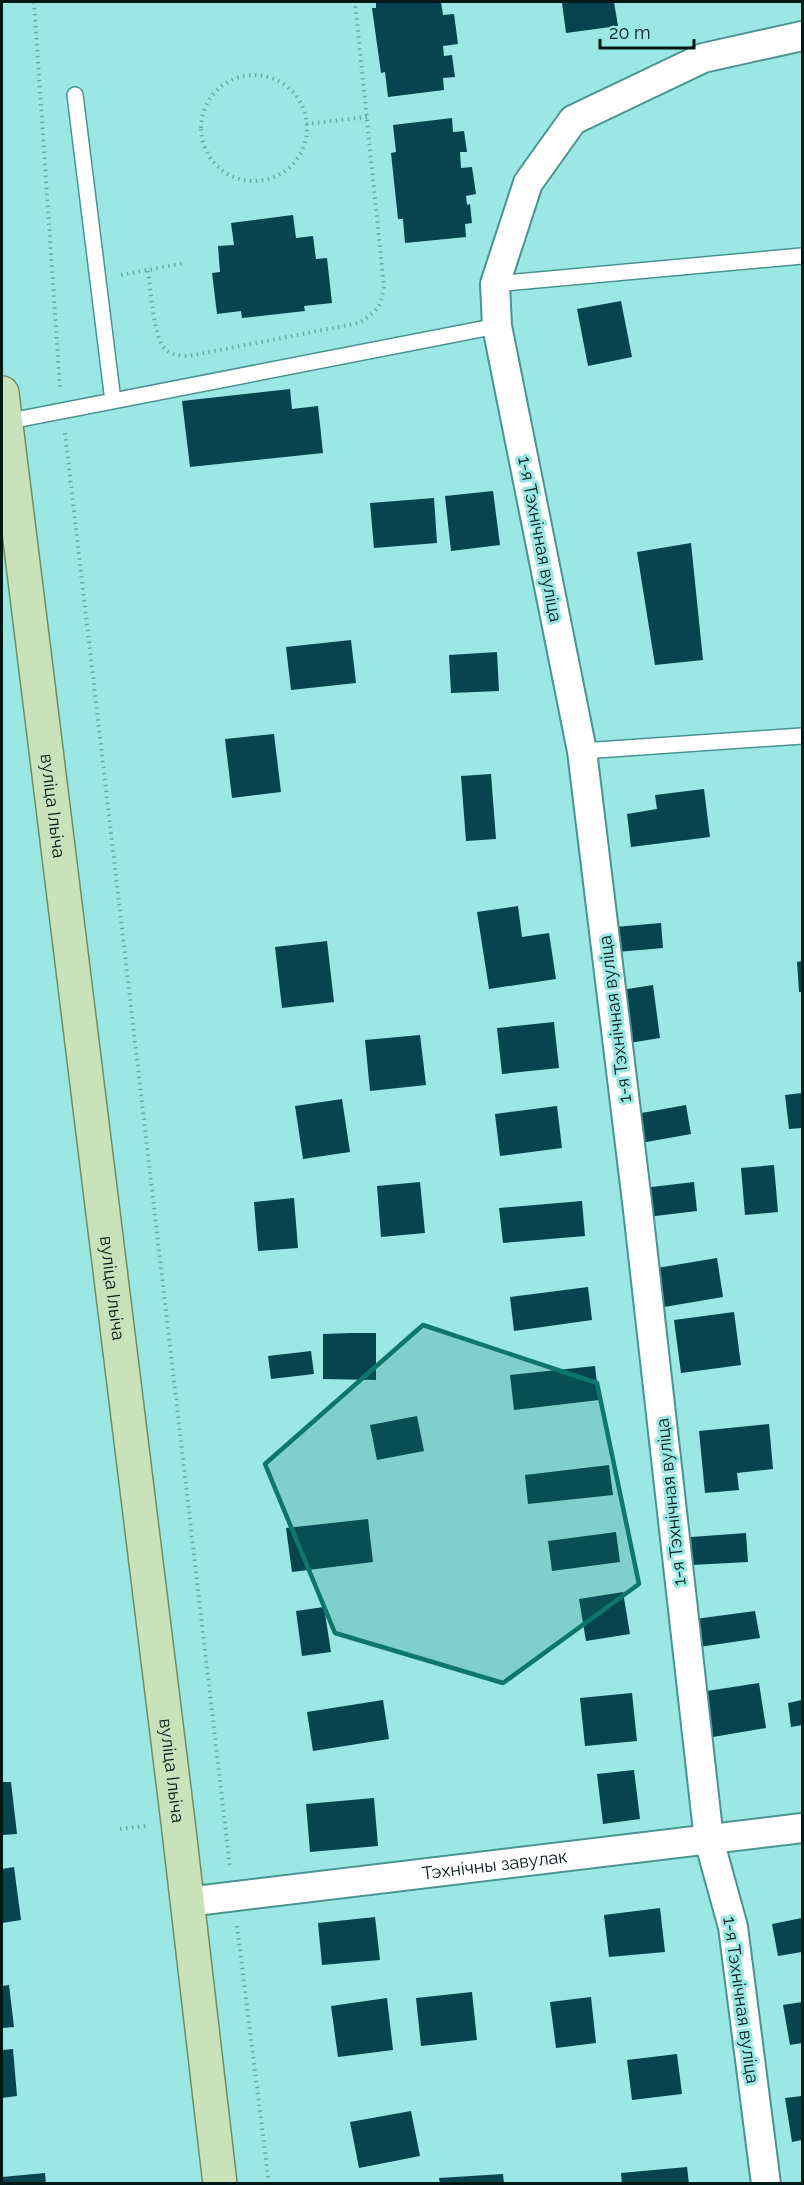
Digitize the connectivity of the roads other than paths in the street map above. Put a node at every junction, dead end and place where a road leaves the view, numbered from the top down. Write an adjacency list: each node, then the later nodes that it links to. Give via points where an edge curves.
1 (802, 36): 4 (street, 1-я Тэхнічная вуліца, via 703,58 573,120 528,183)
2 (75, 95): 6 (lane)
3 (802, 256): 4 (lane)
4 (495, 284): 5 (street, 1-я Тэхнічная вуліца)
5 (497, 326): 6 (lane); 9 (street, 1-я Тэхнічная вуліца)
6 (113, 401): 7 (lane, via 62,411)
7 (3, 408): 12 (main road, вуліца Ільіча)
8 (802, 735): 9 (lane)
9 (582, 751): 11 (street, 1-я Тэхнічная вуліца)
10 (802, 1828): 11 (street, Тэхнічны завулак)
11 (708, 1840): 12 (street, Тэхнічны завулак); 14 (street, 1-я Тэхнічная вуліца, via 733,1927)
12 (187, 1902): 13 (main road, вуліца Ільіча)
13 (220, 2184)
14 (766, 2184)

